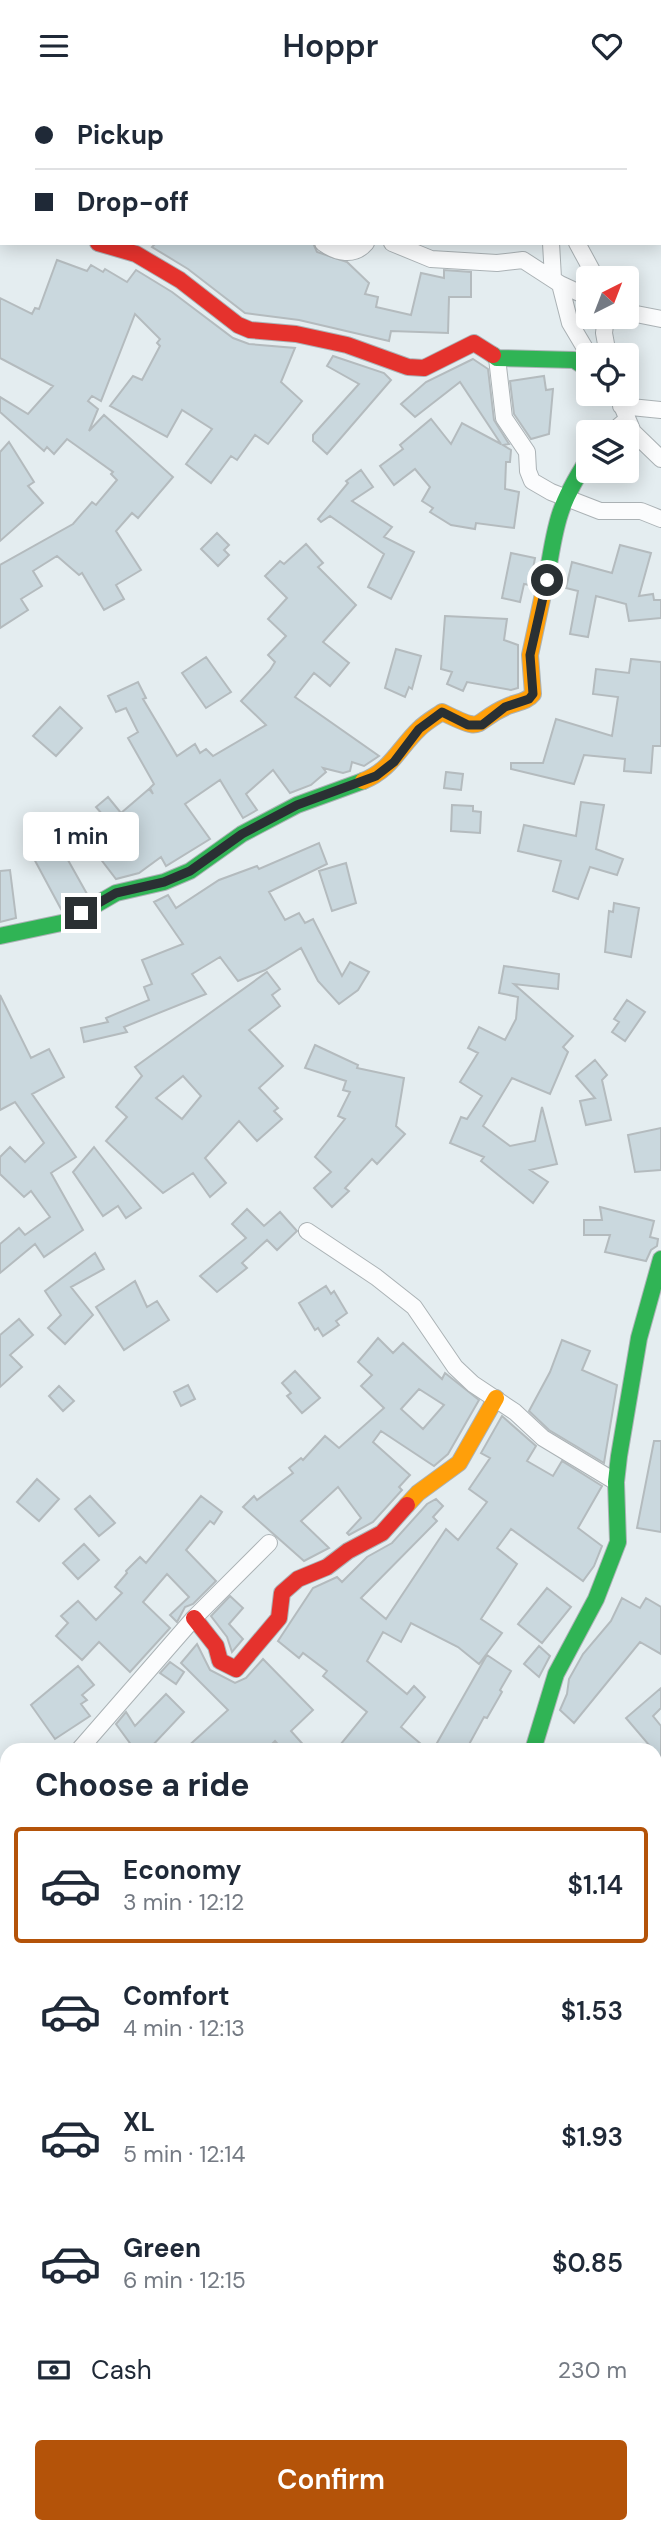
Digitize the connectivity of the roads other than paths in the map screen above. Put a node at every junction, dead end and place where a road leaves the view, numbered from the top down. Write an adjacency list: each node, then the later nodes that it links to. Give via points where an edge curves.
1 (105, 245): 13 (street, via 136,254 180,279 250,330 347,345 424,369 474,343)
2 (328, 245): 3 (street, via 347,253)
3 (364, 245)
4 (397, 245): 8 (street, via 431,259 497,263 517,258)
5 (551, 245): 8 (street)
6 (578, 245): 7 (street)
7 (589, 266)
8 (557, 281): 9 (street); 12 (street, via 570,323)
9 (576, 291)
10 (639, 315): 11 (street)
11 (661, 319)
12 (582, 343)
13 (497, 358): 14 (street); 19 (street, via 505,418 527,451 532,481)
14 (576, 361)
15 (621, 406): 16 (street); 17 (street, via 643,444)
16 (661, 409)
17 (661, 459)
18 (576, 478): 19 (street)
19 (564, 497): 20 (street, via 600,510 641,512); 21 (street, via 530,655 533,694 529,699 505,707 482,725 468,725 442,712 419,729 394,762 376,776 297,805 242,834 190,871 116,893 66,922)
20 (661, 519)
21 (0, 936)
22 (307, 1231): 24 (street, via 414,1307 463,1376)
23 (661, 1259): 25 (street, via 639,1338)
24 (496, 1398): 25 (street, via 544,1438); 27 (street, via 459,1463 418,1493 382,1534 298,1579 282,1593 279,1618 236,1669 219,1661 216,1646)
25 (616, 1482): 29 (street, via 618,1542 596,1599 556,1674)
26 (269, 1543): 27 (street)
27 (194, 1618): 28 (street)
28 (85, 1743)
29 (535, 1743)

